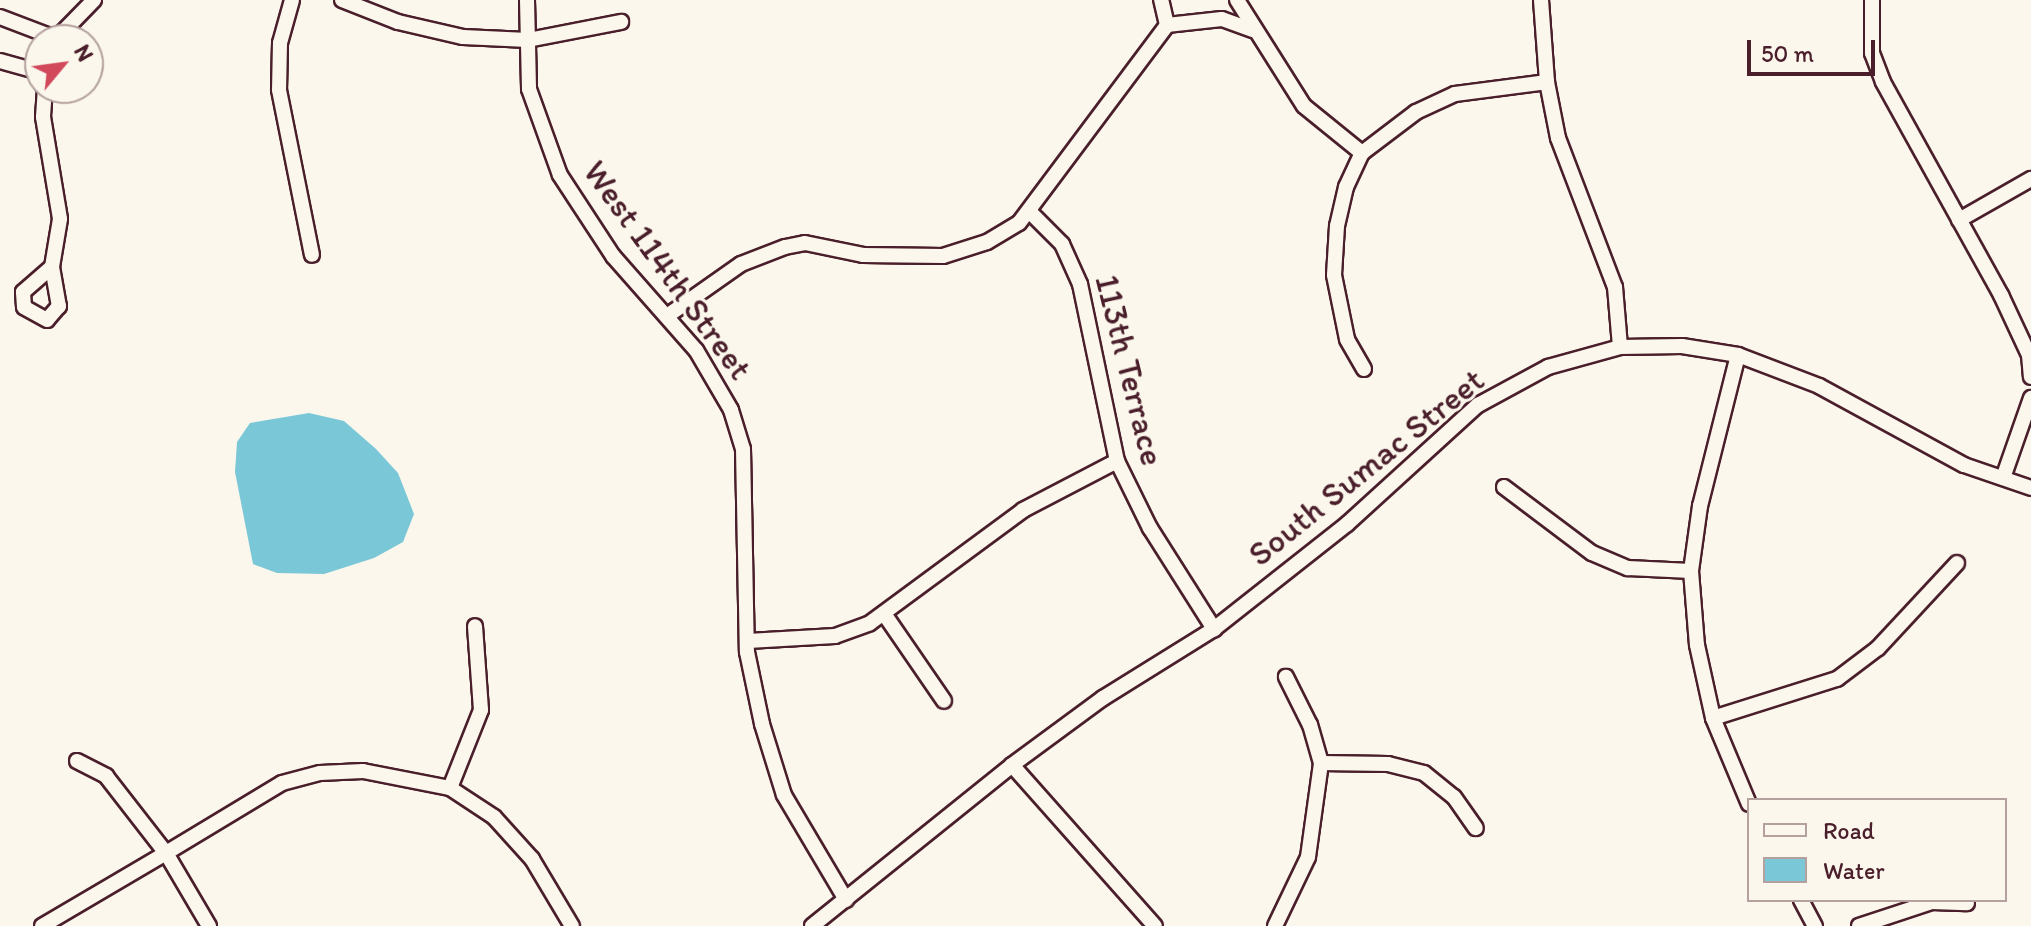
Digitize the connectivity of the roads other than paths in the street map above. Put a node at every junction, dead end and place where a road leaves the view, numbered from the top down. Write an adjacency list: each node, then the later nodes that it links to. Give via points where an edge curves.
1 (94, 0): 11 (street)
2 (292, 0): 24 (street, via 280,43 279,90)
3 (342, 0): 15 (street, via 440,33)
4 (527, 0): 15 (street, West 114th Street)
5 (1161, 0): 12 (street)
6 (1237, 0): 14 (street)
7 (1541, 0): 18 (street)
8 (1872, 0): 23 (street, via 1872,53 1883,82)
9 (0, 17): 13 (street)
10 (621, 22): 15 (street)
11 (70, 24)
12 (1167, 25): 14 (street, via 1222,19); 22 (street)
13 (24, 27)
14 (1253, 30): 20 (street, via 1304,106)
15 (528, 40): 26 (street, West 114th Street, via 529,89 560,175 613,256)
16 (0, 61): 17 (street)
17 (24, 68)
18 (1547, 82): 20 (street, via 1455,94 1416,112); 27 (street, via 1572,182 1615,287)
19 (44, 104): 25 (street, via 60,219)
20 (1362, 153): 29 (street, via 1343,200 1334,275 1347,339)
21 (2031, 179): 23 (street)
22 (1031, 213): 26 (street, via 987,242 943,256 863,255 805,243 785,247 741,264); 32 (street, 113th Terrace, via 1062,244 1080,284)
23 (1959, 220): 30 (street, via 2029,355)
24 (312, 255)
25 (52, 267)
26 (667, 316): 41 (street, West 114th Street, via 712,376 731,410 743,449)
27 (1620, 347): 28 (street, South Sumac Street, via 1682,346); 40 (street, South Sumac Street, via 1548,367 1478,405 1347,524)
28 (1738, 355): 33 (street, South Sumac Street, via 1819,386 1964,465); 37 (street, via 1700,506)
29 (1364, 369)
30 (2031, 377)
31 (2031, 398): 33 (street)
32 (1117, 461): 38 (street, via 1023,510); 40 (street, 113th Terrace, via 1150,528)
33 (2003, 478): 35 (street, South Sumac Street)
34 (1504, 487): 37 (street, via 1592,553 1628,568)
35 (2031, 488)
36 (1957, 563): 44 (street, via 1878,648 1837,679)
37 (1691, 571): 44 (street, via 1697,645)
38 (885, 615): 41 (street, via 835,636); 43 (street)
39 (475, 626): 48 (street, via 481,710)
40 (1214, 629): 47 (street, South Sumac Street, via 1103,698)
41 (748, 641): 52 (street, West 114th Street, via 762,724 784,795)
42 (1286, 677): 46 (street, via 1310,725)
43 (944, 701)
44 (1713, 718): 49 (street)
45 (77, 761): 51 (street, via 106,776)
46 (1321, 763): 50 (street, via 1388,764 1424,773 1454,797); 60 (street, via 1308,857)
47 (1012, 765): 52 (street, South Sumac Street); 59 (street)
48 (450, 788): 51 (street, via 363,771 320,773 282,783); 57 (street, via 494,817 532,859)
49 (1747, 799)
50 (1476, 828)
51 (166, 853): 55 (street); 56 (street)
52 (846, 900): 58 (street, South Sumac Street)
53 (1802, 902): 61 (street)
54 (1967, 903): 62 (street, via 1932,902)
55 (42, 926)
56 (209, 926)
57 (572, 926)
58 (812, 926)
59 (1155, 926)
60 (1275, 926)
61 (1815, 926)
62 (1859, 926)

